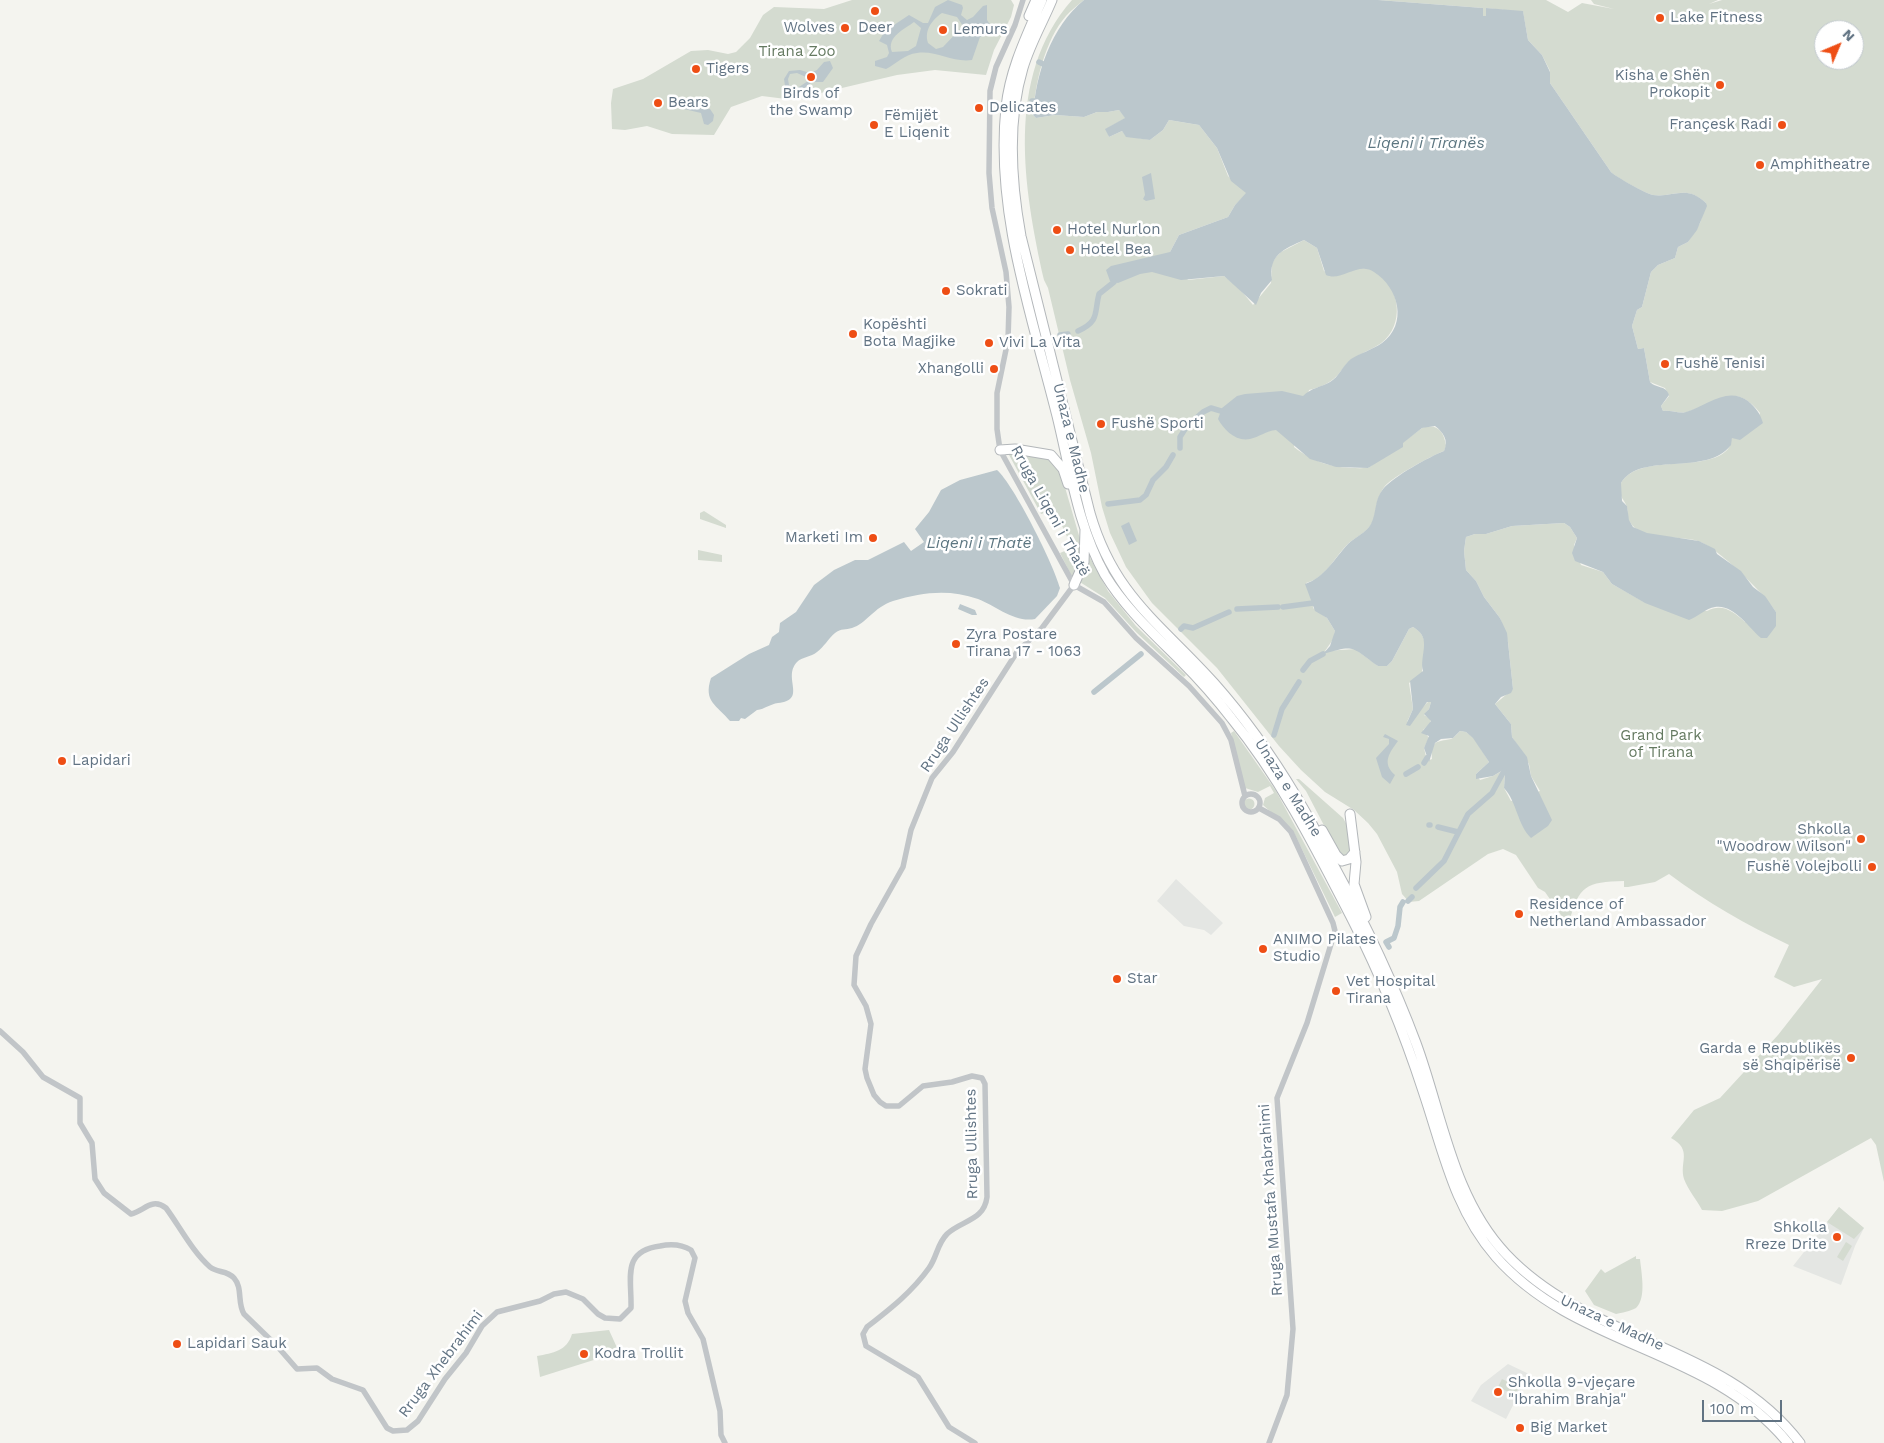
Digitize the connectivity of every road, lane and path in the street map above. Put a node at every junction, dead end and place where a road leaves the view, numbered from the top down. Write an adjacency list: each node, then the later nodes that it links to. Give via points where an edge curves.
1 (1023, 0): 8 (street, Rruga Liqeni i Thatë, via 996,67 990,91 992,208 1006,272 1009,312 1008,340 997,393)
2 (1036, 0): 6 (highway, via 1014,50 1005,81 1000,130)
3 (1042, 0): 6 (highway, Unaza e Madhe, via 1011,77)
4 (1052, 0): 7 (highway, Unaza e Madhe, via 1021,77 1014,115)
5 (1058, 0): 7 (highway, via 1031,62)
6 (1004, 143): 9 (highway, Unaza e Madhe, via 1005,184 1014,242)
7 (1013, 152): 12 (highway, Unaza e Madhe, via 1021,236 1101,545 1133,600 1226,697 1265,748)
8 (1000, 450): 9 (highway, via 1043,452 1054,457 1063,469 1073,505); 10 (street, Rruga Liqeni i Thatë)
9 (1085, 525): 10 (highway, via 1084,562); 19 (highway, Unaza e Madhe, via 1104,572 1121,598 1234,721 1291,805 1375,966 1407,1044 1452,1186 1486,1244 1517,1278 1556,1307 1713,1380 1740,1396)
10 (1074, 585): 11 (street, Rruga Liqeni i Thatë, via 1104,602 1222,723 1231,740); 21 (street, Rruga Ullishtes, via 1042,628 1017,652 953,752 932,778 912,830 903,867 871,924 856,956 854,969 854,985 866,1006 871,1024 865,1069 869,1085 880,1102 886,1106 899,1106 923,1086 972,1076 982,1078 985,1084 987,1197 984,1210 943,1238 930,1267 910,1292 867,1327 863,1334 863,1340 871,1350 918,1377 949,1427)
11 (1245, 796): 13 (street, via 1256,796 1260,801); 13 (street, via 1241,803 1245,810 1251,813)
12 (1301, 804): 15 (highway, via 1312,813 1340,859 1347,861); 16 (highway, Unaza e Madhe)
13 (1259, 808): 22 (street, Rruga Mustafa Xhabrahimi, via 1279,819 1290,832 1334,931 1306,1023 1276,1102 1293,1329 1287,1396)
14 (1350, 814): 15 (highway)
15 (1355, 852): 16 (highway, via 1354,884 1366,916)
16 (1367, 930): 18 (highway, Unaza e Madhe, via 1416,1043 1465,1192 1481,1222 1502,1250 1530,1278 1576,1309)
17 (0, 1032): 20 (street, Rruga Xhebrahimi, via 23,1052 43,1078 80,1098 80,1124 92,1143 95,1179 104,1192 131,1214 150,1204 161,1204 166,1208 212,1269 235,1278 241,1308 293,1366 302,1370 317,1368 332,1379 363,1390 387,1428 407,1430 418,1421 482,1326 497,1312 566,1292 583,1299 605,1318 620,1319 631,1308 630,1269 635,1256 650,1248 675,1245 691,1250 695,1258 685,1301 703,1339)
18 (1730, 1379): 25 (highway, Unaza e Madhe, via 1767,1407); 26 (highway, via 1766,1400)
19 (1764, 1417): 23 (highway); 24 (highway, Unaza e Madhe)
20 (725, 1443)
21 (975, 1443)
22 (1269, 1443)
23 (1782, 1443)
24 (1788, 1443)
25 (1800, 1443)
26 (1806, 1443)

